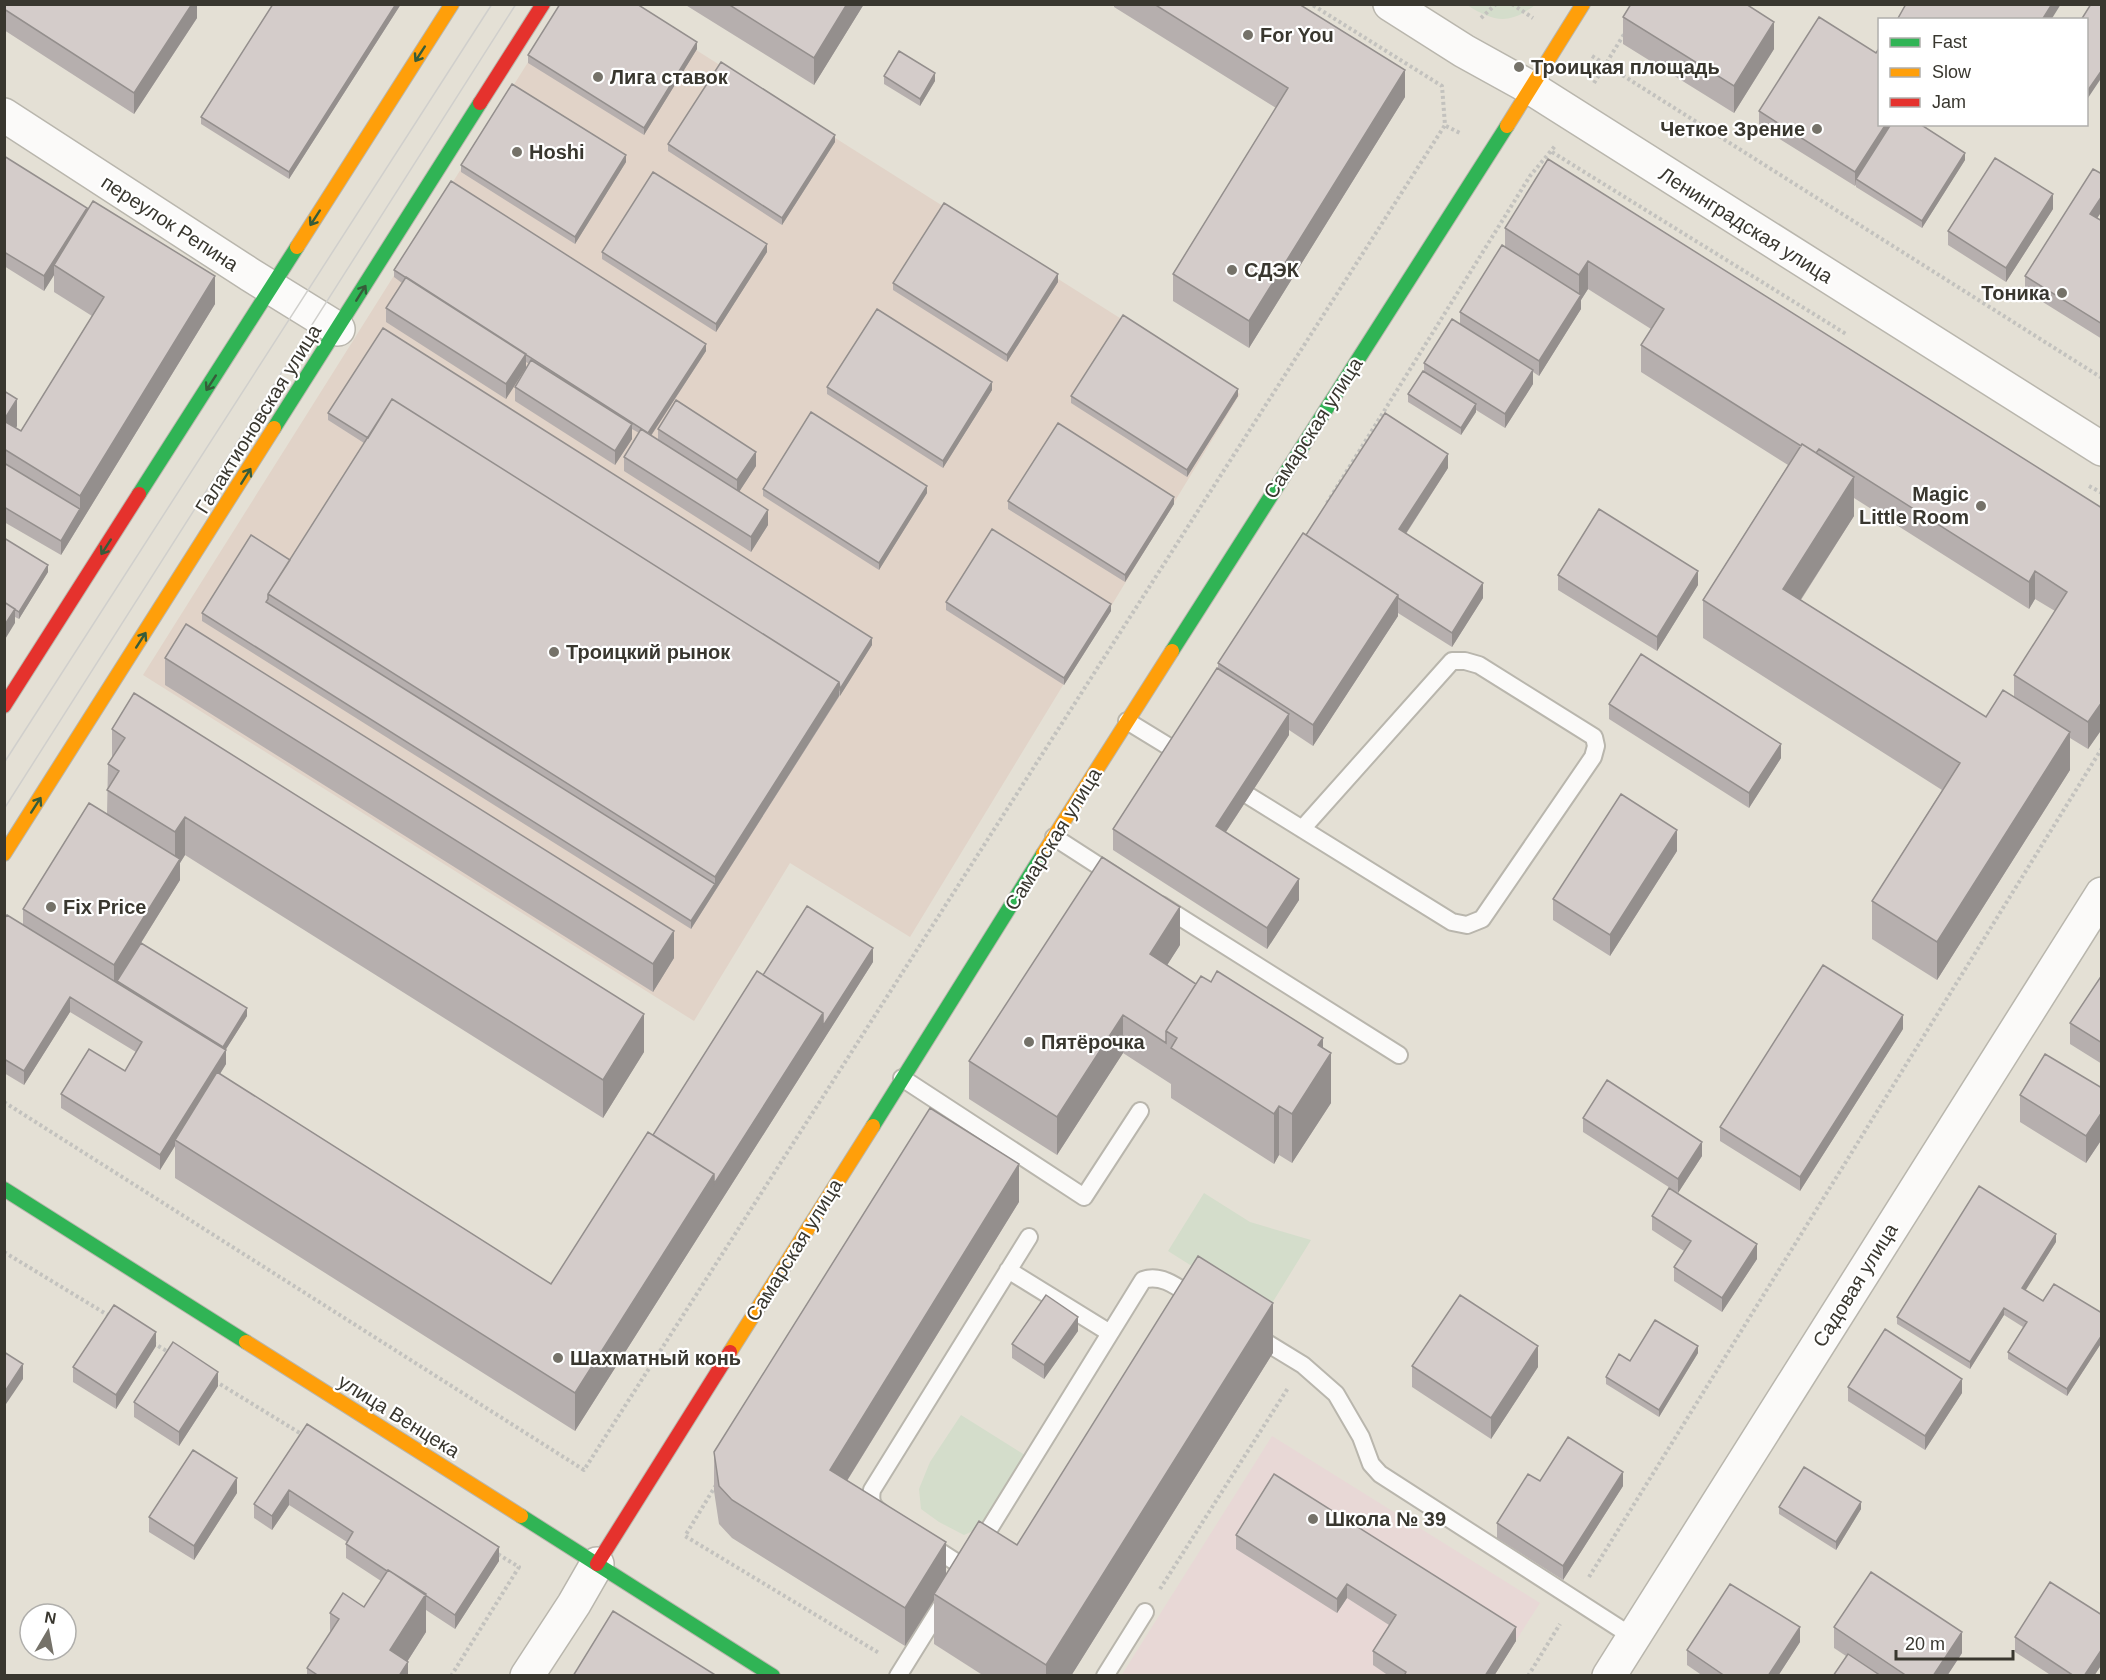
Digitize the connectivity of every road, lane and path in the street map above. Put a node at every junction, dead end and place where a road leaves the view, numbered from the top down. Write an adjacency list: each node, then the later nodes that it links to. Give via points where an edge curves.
1 (452, 4): 14 (main road, one-way to 14)
2 (543, 4): 15 (main road, Галактионовская улица, one-way to 2)
3 (1311, 4): 35 (path, via 1442,86 1445,125 584,1470)
4 (1390, 4): 10 (street, Ленинградская улица)
5 (1512, 4): 8 (path)
6 (1582, 4): 8 (main road, Самарская улица)
7 (1630, 25): 9 (path)
8 (1563, 37): 9 (path); 10 (main road, Самарская улица)
9 (1605, 65): 12 (path); 17 (path)
10 (1531, 88): 12 (street, Ленинградская улица); 23 (main road, Самарская улица)
11 (4, 115): 14 (street, переулок Репина)
12 (1575, 116): 13 (path); 18 (street, Ленинградская улица)
13 (1552, 152): 16 (path); 21 (path, via 1530,176)
14 (271, 288): 15 (street, переулок Репина); 22 (main road, one-way to 22)
15 (338, 329): 29 (main road, Галактионовская улица, one-way to 15)
16 (1847, 335)
17 (2102, 378)
18 (2102, 449)
19 (2081, 481): 20 (path)
20 (2102, 493)
21 (1324, 508)
22 (4, 706)
23 (1127, 721): 25 (lane); 28 (main road, Самарская улица)
24 (2102, 748): 56 (path)
25 (1176, 751)
26 (1249, 796): 27 (lane)
27 (1302, 829): 27 (lane, via 1452,922 1467,926 1482,920 1593,757 1594,737 1479,665 1452,661)
28 (1054, 837): 30 (lane); 34 (main road, Самарская улица)
29 (4, 854)
30 (1125, 882)
31 (2102, 894): 58 (street, Садовая улица)
32 (1145, 895): 33 (lane)
33 (1399, 1055)
34 (902, 1078): 36 (lane, via 1084,1197); 54 (main road, Самарская улица)
35 (4, 1102)
36 (1140, 1111)
37 (4, 1189): 54 (main road, улица Венцека)
38 (1029, 1237): 40 (lane)
39 (4, 1252): 42 (path)
40 (1008, 1270): 44 (lane); 51 (lane, via 872,1490 870,1500 874,1508)
41 (1213, 1310): 44 (lane, via 1162,1279 1150,1277 1143,1280)
42 (116, 1320)
43 (1243, 1328): 47 (lane)
44 (1110, 1333): 55 (lane)
45 (146, 1338): 46 (path)
46 (176, 1357)
47 (1303, 1365): 56 (lane, via 1336,1394 1361,1437 1371,1464 1380,1474); 57 (path)
48 (206, 1375): 49 (path)
49 (307, 1437)
50 (716, 1485): 59 (path, via 685,1536)
51 (893, 1520)
52 (911, 1532): 55 (lane)
53 (489, 1548): 60 (path, via 519,1567)
54 (597, 1564): 61 (street, Самарская улица); 62 (main road, улица Венцека)
55 (959, 1578): 59 (lane)
56 (1575, 1600): 58 (lane); 64 (path)
57 (1145, 1612): 63 (lane)
58 (1633, 1637): 65 (street, Садовая улица)
59 (901, 1672)
60 (451, 1676)
61 (527, 1676)
62 (773, 1676)
63 (1105, 1676)
64 (1528, 1676)
65 (1609, 1676)

